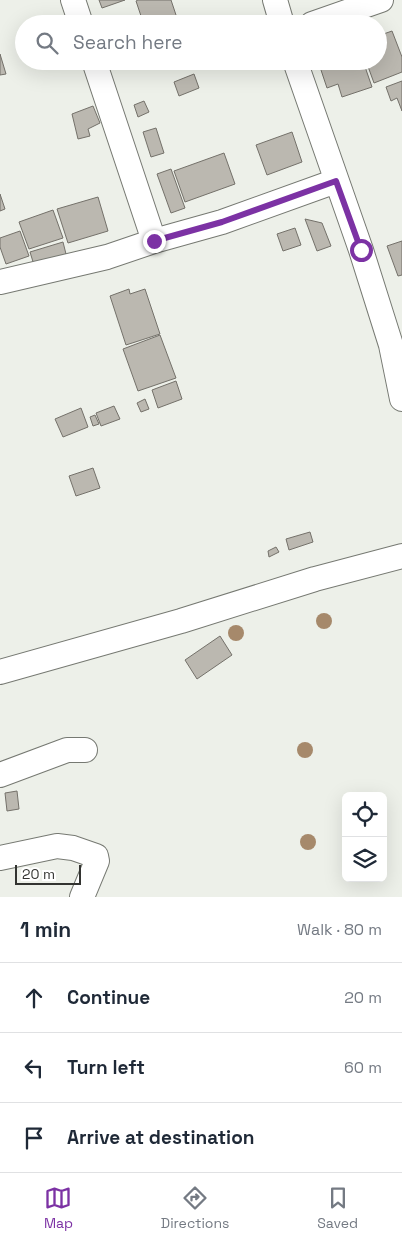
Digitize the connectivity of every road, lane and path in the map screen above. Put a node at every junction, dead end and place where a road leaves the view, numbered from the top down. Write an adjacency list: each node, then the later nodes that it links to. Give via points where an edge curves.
1 (73, 0): 4 (street)
2 (274, 0): 5 (street)
3 (381, 0): 6 (street)
4 (78, 15)
5 (279, 15)
6 (338, 15)
7 (97, 70): 10 (street)
8 (298, 70): 9 (street)
9 (336, 181): 10 (street, via 222,222); 12 (street, via 391,345)
10 (154, 241): 11 (street, via 107,258)
11 (0, 282)
12 (402, 399)
13 (402, 556): 14 (street)
14 (0, 672)
15 (85, 750): 16 (street, via 67,750)
16 (0, 775)
17 (0, 858): 18 (street, via 57,846 96,856 97,861)
18 (82, 897)

